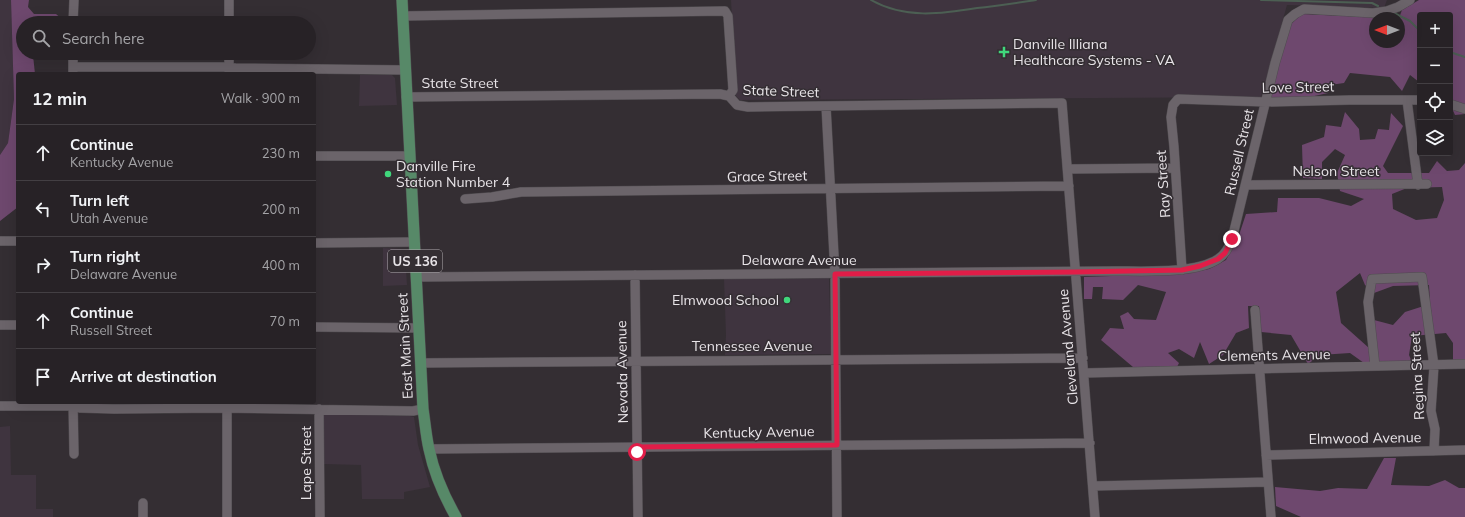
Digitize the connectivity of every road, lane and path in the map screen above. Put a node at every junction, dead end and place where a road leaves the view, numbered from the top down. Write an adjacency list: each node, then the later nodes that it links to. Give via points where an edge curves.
1 (74, 0): 5 (street)
2 (229, 0): 6 (street)
3 (402, 0): 7 (main road, East Main Street / US 136)
4 (1410, 0): 18 (street, Russell Street, via 1388,11 1373,13 1304,9 1295,14 1288,20)
5 (73, 16)
6 (228, 16)
7 (403, 16): 10 (main road, East Main Street / US 136); 13 (street, via 725,11 728,16 733,90)
8 (73, 60): 11 (street)
9 (229, 60): 12 (street)
10 (405, 70): 12 (street, via 236,68); 14 (main road, East Main Street / US 136)
11 (74, 71): 12 (street)
12 (229, 71)
13 (729, 96): 14 (street, State Street, via 720,94); 21 (street, State Street, via 737,105)
14 (406, 97): 24 (main road, East Main Street / US 136)
15 (1178, 99): 18 (street, Love Street); 25 (street, Ray Street, via 1173,105 1170,117)
16 (1407, 100): 17 (street, Love Street); 18 (street, Love Street); 27 (street, Nelson Street, via 1422,184)
17 (1417, 100)
18 (1266, 102): 27 (street, Russell Street)
19 (1062, 103): 21 (street, State Street); 26 (street, Cleveland Avenue)
20 (1453, 105): 22 (street)
21 (826, 106): 29 (street)
22 (1465, 109)
23 (316, 156): 24 (street)
24 (409, 156): 34 (main road, East Main Street / US 136)
25 (1175, 168): 26 (street); 35 (street, Ray Street)
26 (1068, 169): 28 (street, Cleveland Avenue)
27 (1246, 185): 35 (street, Russell Street, via 1232,239 1225,253 1209,263)
28 (1069, 186): 29 (street, Grace Street); 36 (street, Cleveland Avenue)
29 (831, 190): 30 (street, Grace Street, via 521,192); 37 (street)
30 (465, 199)
31 (0, 241): 32 (street)
32 (16, 241)
33 (316, 242): 34 (street)
34 (414, 242): 39 (main road, East Main Street / US 136)
35 (1182, 270): 36 (street, Delaware Avenue)
36 (1076, 272): 37 (street, Delaware Avenue); 45 (street, Cleveland Avenue)
37 (835, 274): 38 (street, Delaware Avenue); 46 (street)
38 (635, 275): 39 (street, Delaware Avenue); 47 (street, Nevada Avenue)
39 (416, 277): 44 (main road, East Main Street / US 136)
40 (1255, 310): 52 (street)
41 (0, 325): 42 (street)
42 (16, 325)
43 (316, 327): 44 (street)
44 (419, 328): 48 (main road, East Main Street / US 136)
45 (1083, 358): 46 (street, Tennessee Avenue); 53 (street, Cleveland Avenue)
46 (836, 360): 47 (street, Tennessee Avenue); 60 (street)
47 (636, 361): 48 (street, Tennessee Avenue); 61 (street, Nevada Avenue)
48 (421, 363): 58 (main road, East Main Street / US 136)
49 (1465, 364): 51 (street, Clements Avenue)
50 (1375, 366): 51 (street, Clements Avenue); 51 (street, Regina Street, via 1368,302 1372,279 1422,277); 52 (street, Clements Avenue)
51 (1434, 366): 64 (street, Regina Street, via 1431,411 1435,429)
52 (1260, 369): 53 (street, Clements Avenue); 66 (street)
53 (1085, 373): 59 (street, Cleveland Avenue)
54 (74, 404): 55 (street, via 80,408 114,409); 56 (street); 65 (street)
55 (227, 405): 57 (street); 71 (street)
56 (0, 406)
57 (319, 409): 58 (street); 72 (street, Lape Street)
58 (423, 409): 62 (main road, East Main Street / US 136)
59 (1090, 443): 60 (street, Kentucky Avenue); 68 (street, Cleveland Avenue)
60 (837, 445): 61 (street, Kentucky Avenue); 75 (street)
61 (637, 447): 62 (street, Kentucky Avenue); 74 (street, Nevada Avenue)
62 (429, 449): 73 (main road, East Main Street / US 136, via 438,480)
63 (1465, 450): 64 (street, Elmwood Avenue)
64 (1434, 451): 66 (street, Elmwood Avenue)
65 (74, 454)
66 (1266, 455): 67 (street)
67 (1268, 482): 68 (street); 77 (street)
68 (1093, 486): 76 (street, Cleveland Avenue)
69 (143, 503): 70 (street)
70 (143, 517)
71 (228, 517)
72 (320, 517)
73 (456, 517)
74 (638, 517)
75 (837, 517)
76 (1095, 517)
77 (1271, 517)

